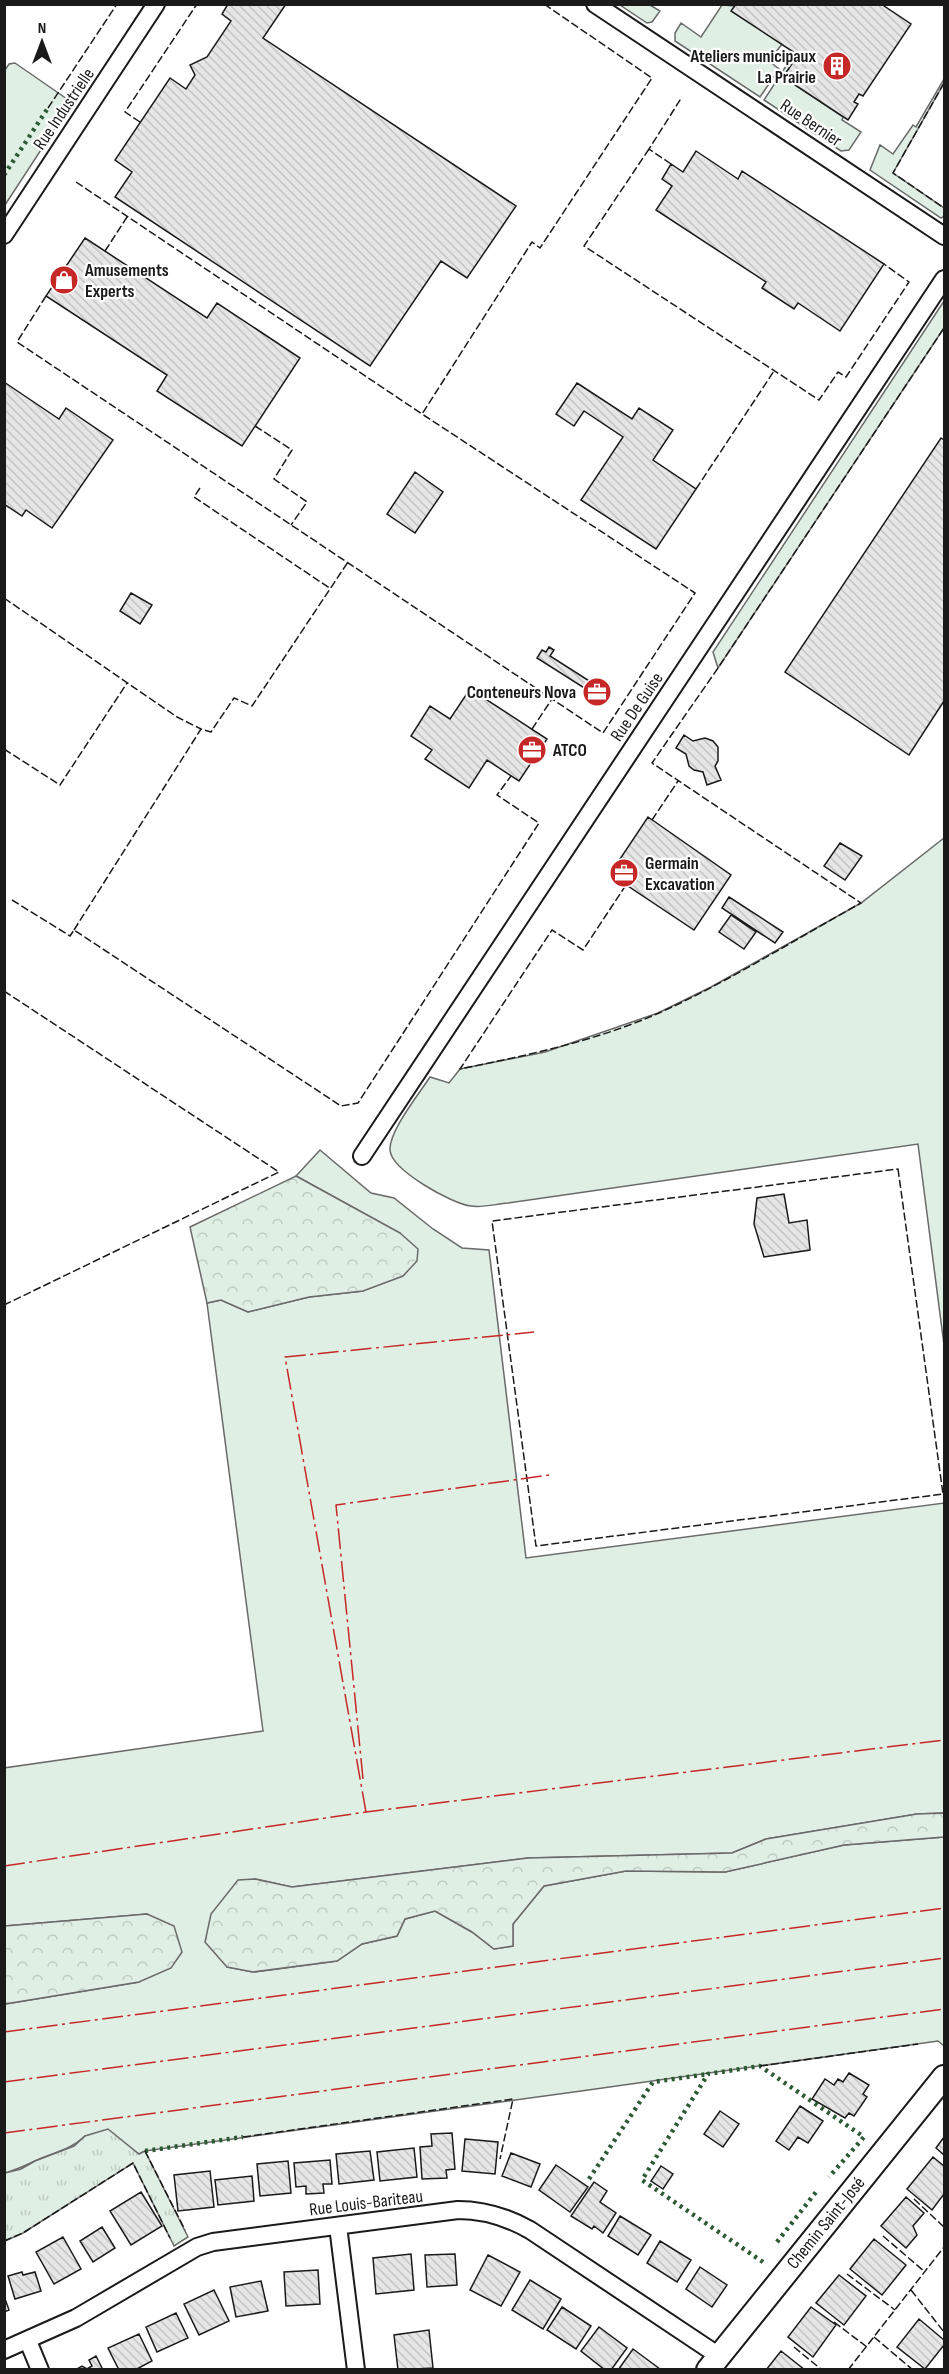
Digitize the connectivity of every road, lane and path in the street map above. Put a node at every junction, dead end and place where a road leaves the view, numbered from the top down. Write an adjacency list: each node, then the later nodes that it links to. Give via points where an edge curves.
1 (156, 4): 3 (street, Rue Industrielle)
2 (595, 4): 4 (street, Rue Bernier)
3 (4, 235)
4 (945, 236)
5 (945, 279): 6 (street, Rue De Guise)
6 (362, 1156)
7 (945, 2077): 11 (street, Chemin Saint-José)
8 (338, 2226): 9 (street, Rue Louis-Bariteau, via 197,2247 103,2303); 11 (street, Rue Louis-Bariteau, via 458,2210 476,2210 513,2220); 13 (street)
9 (27, 2341): 10 (street, Rue Louis-Bariteau); 12 (street)
10 (4, 2350)
11 (713, 2363)
12 (40, 2370)
13 (356, 2370)

